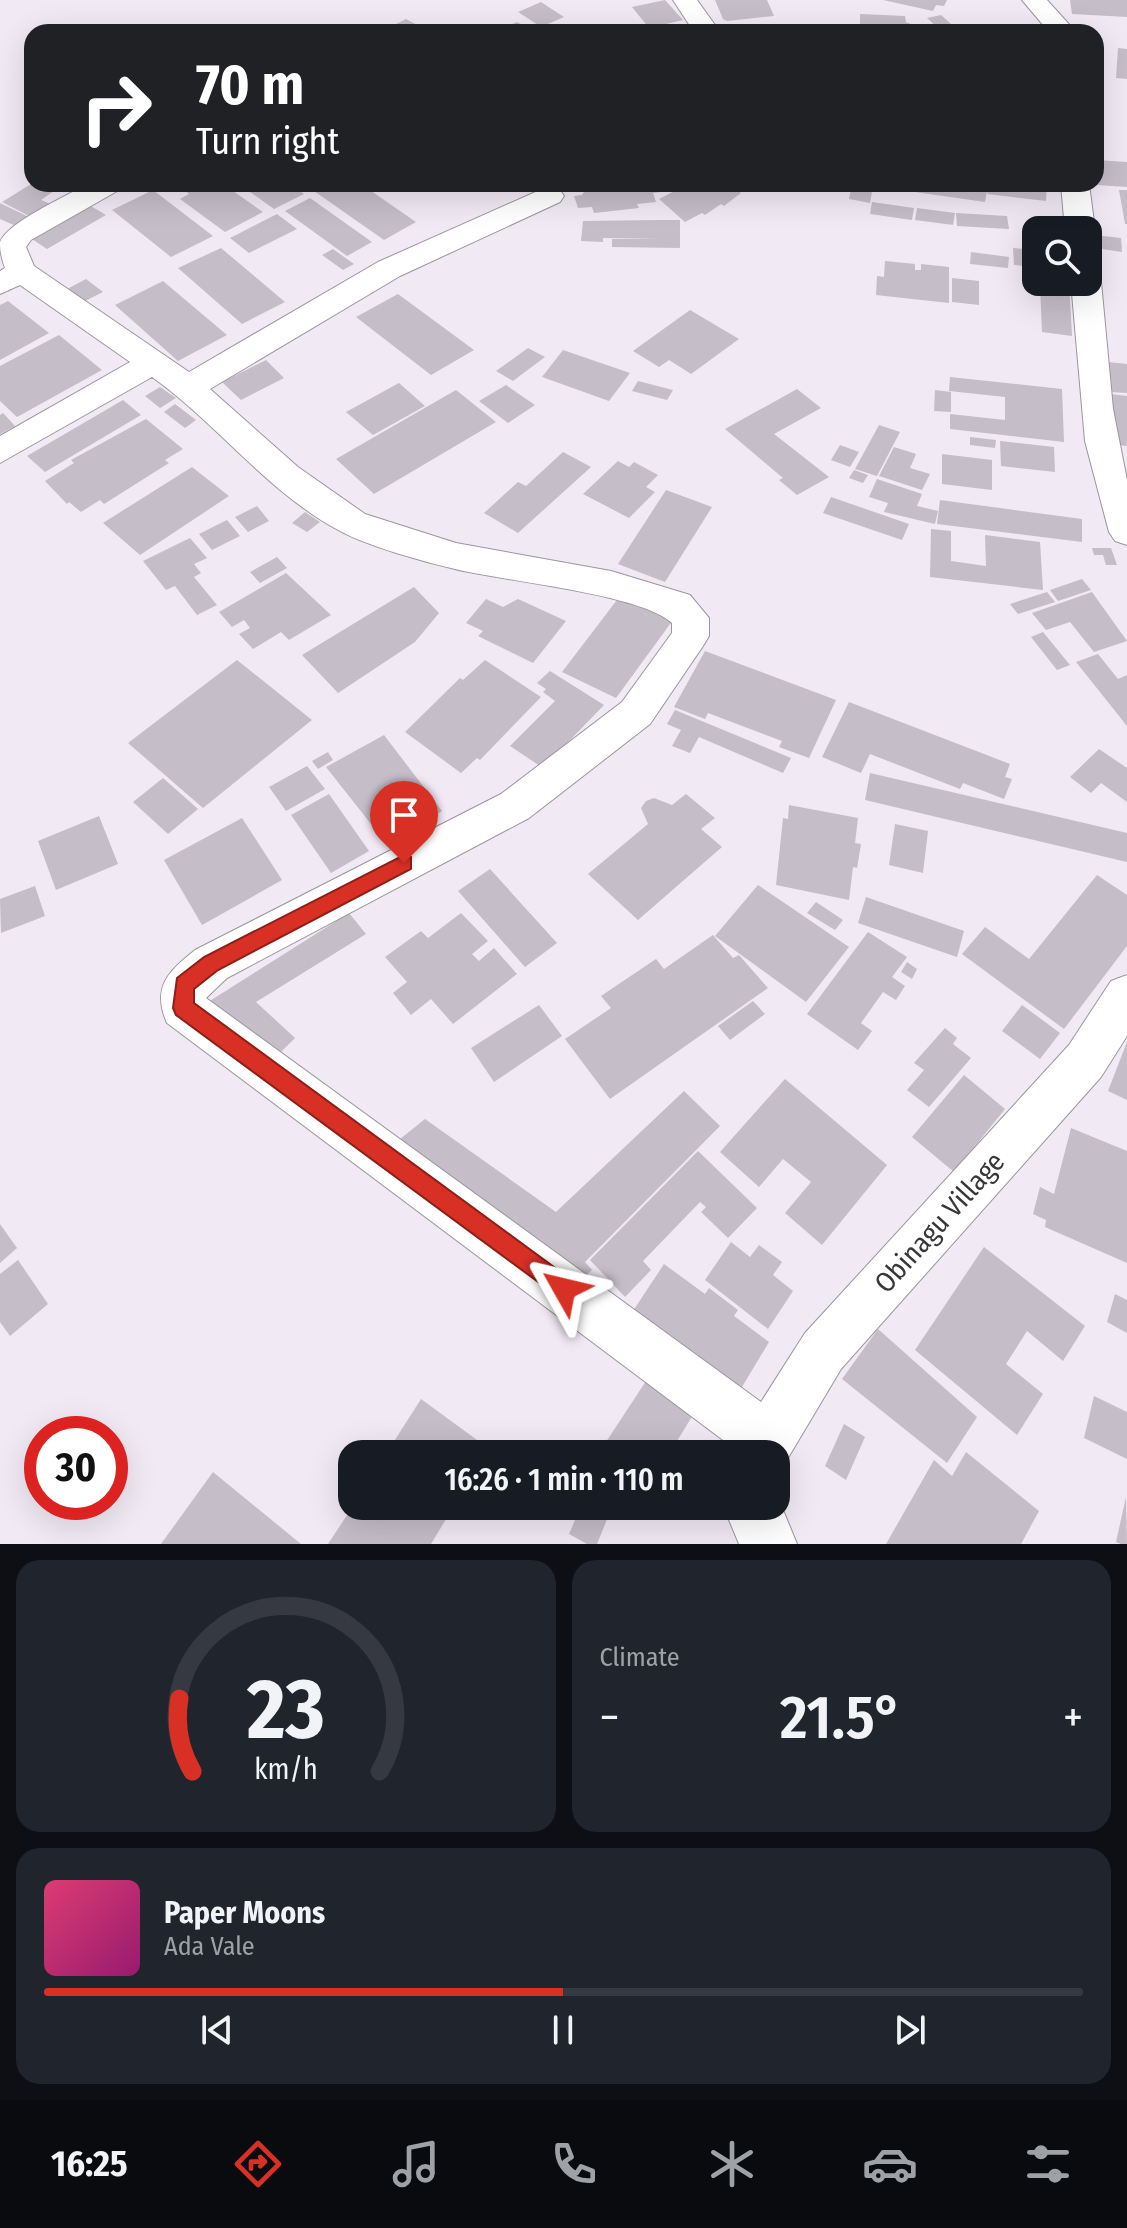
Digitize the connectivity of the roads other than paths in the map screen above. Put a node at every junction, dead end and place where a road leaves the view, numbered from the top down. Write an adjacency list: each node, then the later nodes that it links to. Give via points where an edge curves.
1 (685, 0): 3 (street)
2 (1034, 0): 4 (street)
3 (702, 24)
4 (1056, 24)
5 (95, 192): 9 (street, via 21,234 11,246)
6 (1076, 192): 8 (street)
7 (550, 196): 11 (street)
8 (1078, 216)
9 (10, 278): 11 (street)
10 (1087, 296): 13 (street, via 1105,464)
11 (170, 376): 12 (street); 15 (street, via 286,476 353,523 455,556 611,585 677,605 691,618 690,636 636,713 515,806 211,964 185,985 183,1008)
12 (0, 451)
13 (1127, 532)
14 (1127, 996): 16 (street, Obinagu Village, via 1085,1061 823,1351)
15 (755, 1440)
16 (768, 1440)
17 (757, 1520): 18 (street)
18 (769, 1544)

